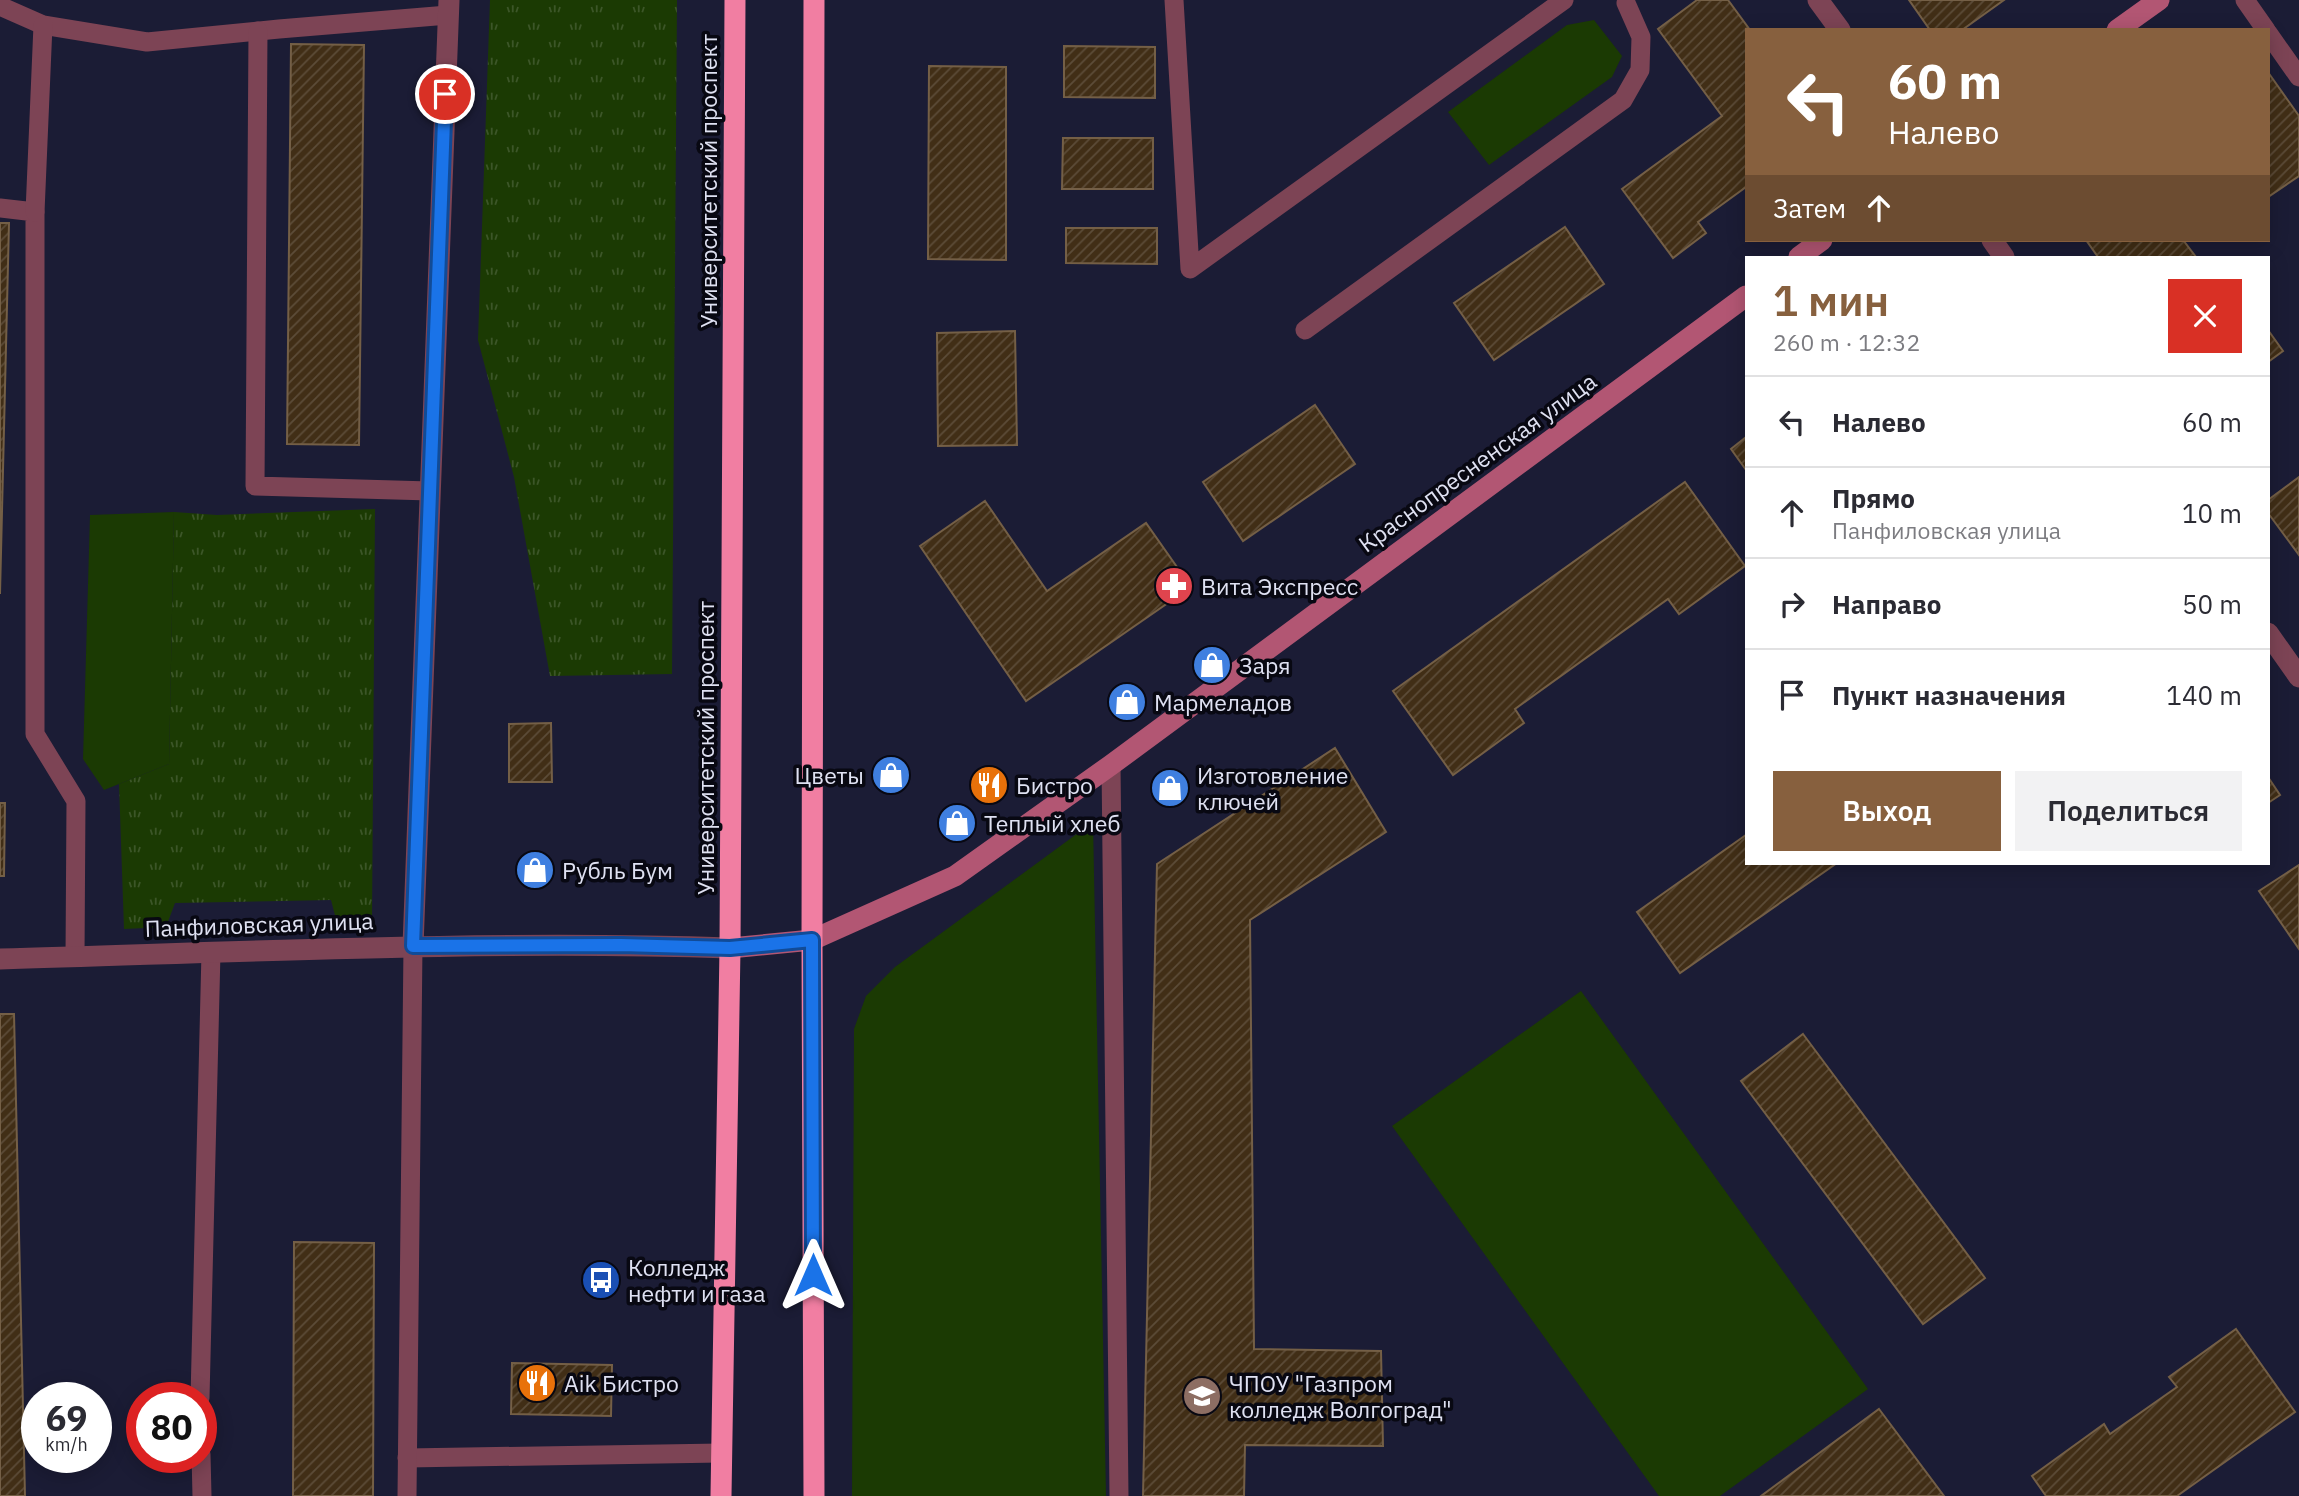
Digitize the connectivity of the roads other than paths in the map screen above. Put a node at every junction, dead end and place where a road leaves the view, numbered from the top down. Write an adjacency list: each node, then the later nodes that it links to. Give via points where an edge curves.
1 (735, 0): 30 (highway, Университетский проспект)
2 (814, 0): 28 (highway)
3 (1174, 0): 4 (lane, via 1191,269)
4 (1564, 0)
5 (1818, 0): 12 (street)
6 (2159, 0): 13 (street)
7 (2245, 0): 14 (lane)
8 (1626, 1): 23 (lane, via 1641,37 1640,70 1623,100)
9 (0, 6): 11 (lane)
10 (448, 8): 15 (lane); 24 (street)
11 (43, 24): 15 (lane, via 147,42); 19 (lane)
12 (1839, 28)
13 (2120, 28)
14 (2265, 28)
15 (258, 31): 24 (lane, via 255,486)
16 (2270, 35): 17 (lane)
17 (2299, 77)
18 (0, 208): 19 (lane)
19 (36, 212): 32 (lane, via 35,734 76,801)
20 (1819, 242): 21 (street)
21 (1800, 256)
22 (1745, 297): 27 (street, Краснопресненская улица)
23 (1305, 330)
24 (430, 491): 29 (street)
25 (2270, 636): 26 (street)
26 (2299, 677)
27 (1111, 765): 28 (street, Краснопресненская улица, via 955,876); 42 (lane)
28 (812, 940): 30 (street, Краснопресненская улица); 41 (highway)
29 (413, 946): 30 (street, Панфиловская улица); 31 (street, Панфиловская улица); 36 (lane)
30 (730, 948): 35 (highway, Университетский проспект)
31 (211, 952): 32 (street, Панфиловская улица); 34 (lane)
32 (75, 957): 33 (street, Панфиловская улица)
33 (0, 959)
34 (200, 1382)
35 (721, 1453): 36 (lane); 40 (highway, Университетский проспект)
36 (407, 1458): 39 (lane)
37 (201, 1473): 38 (lane)
38 (202, 1496)
39 (407, 1496)
40 (721, 1496)
41 (814, 1496)
42 (1119, 1496)

